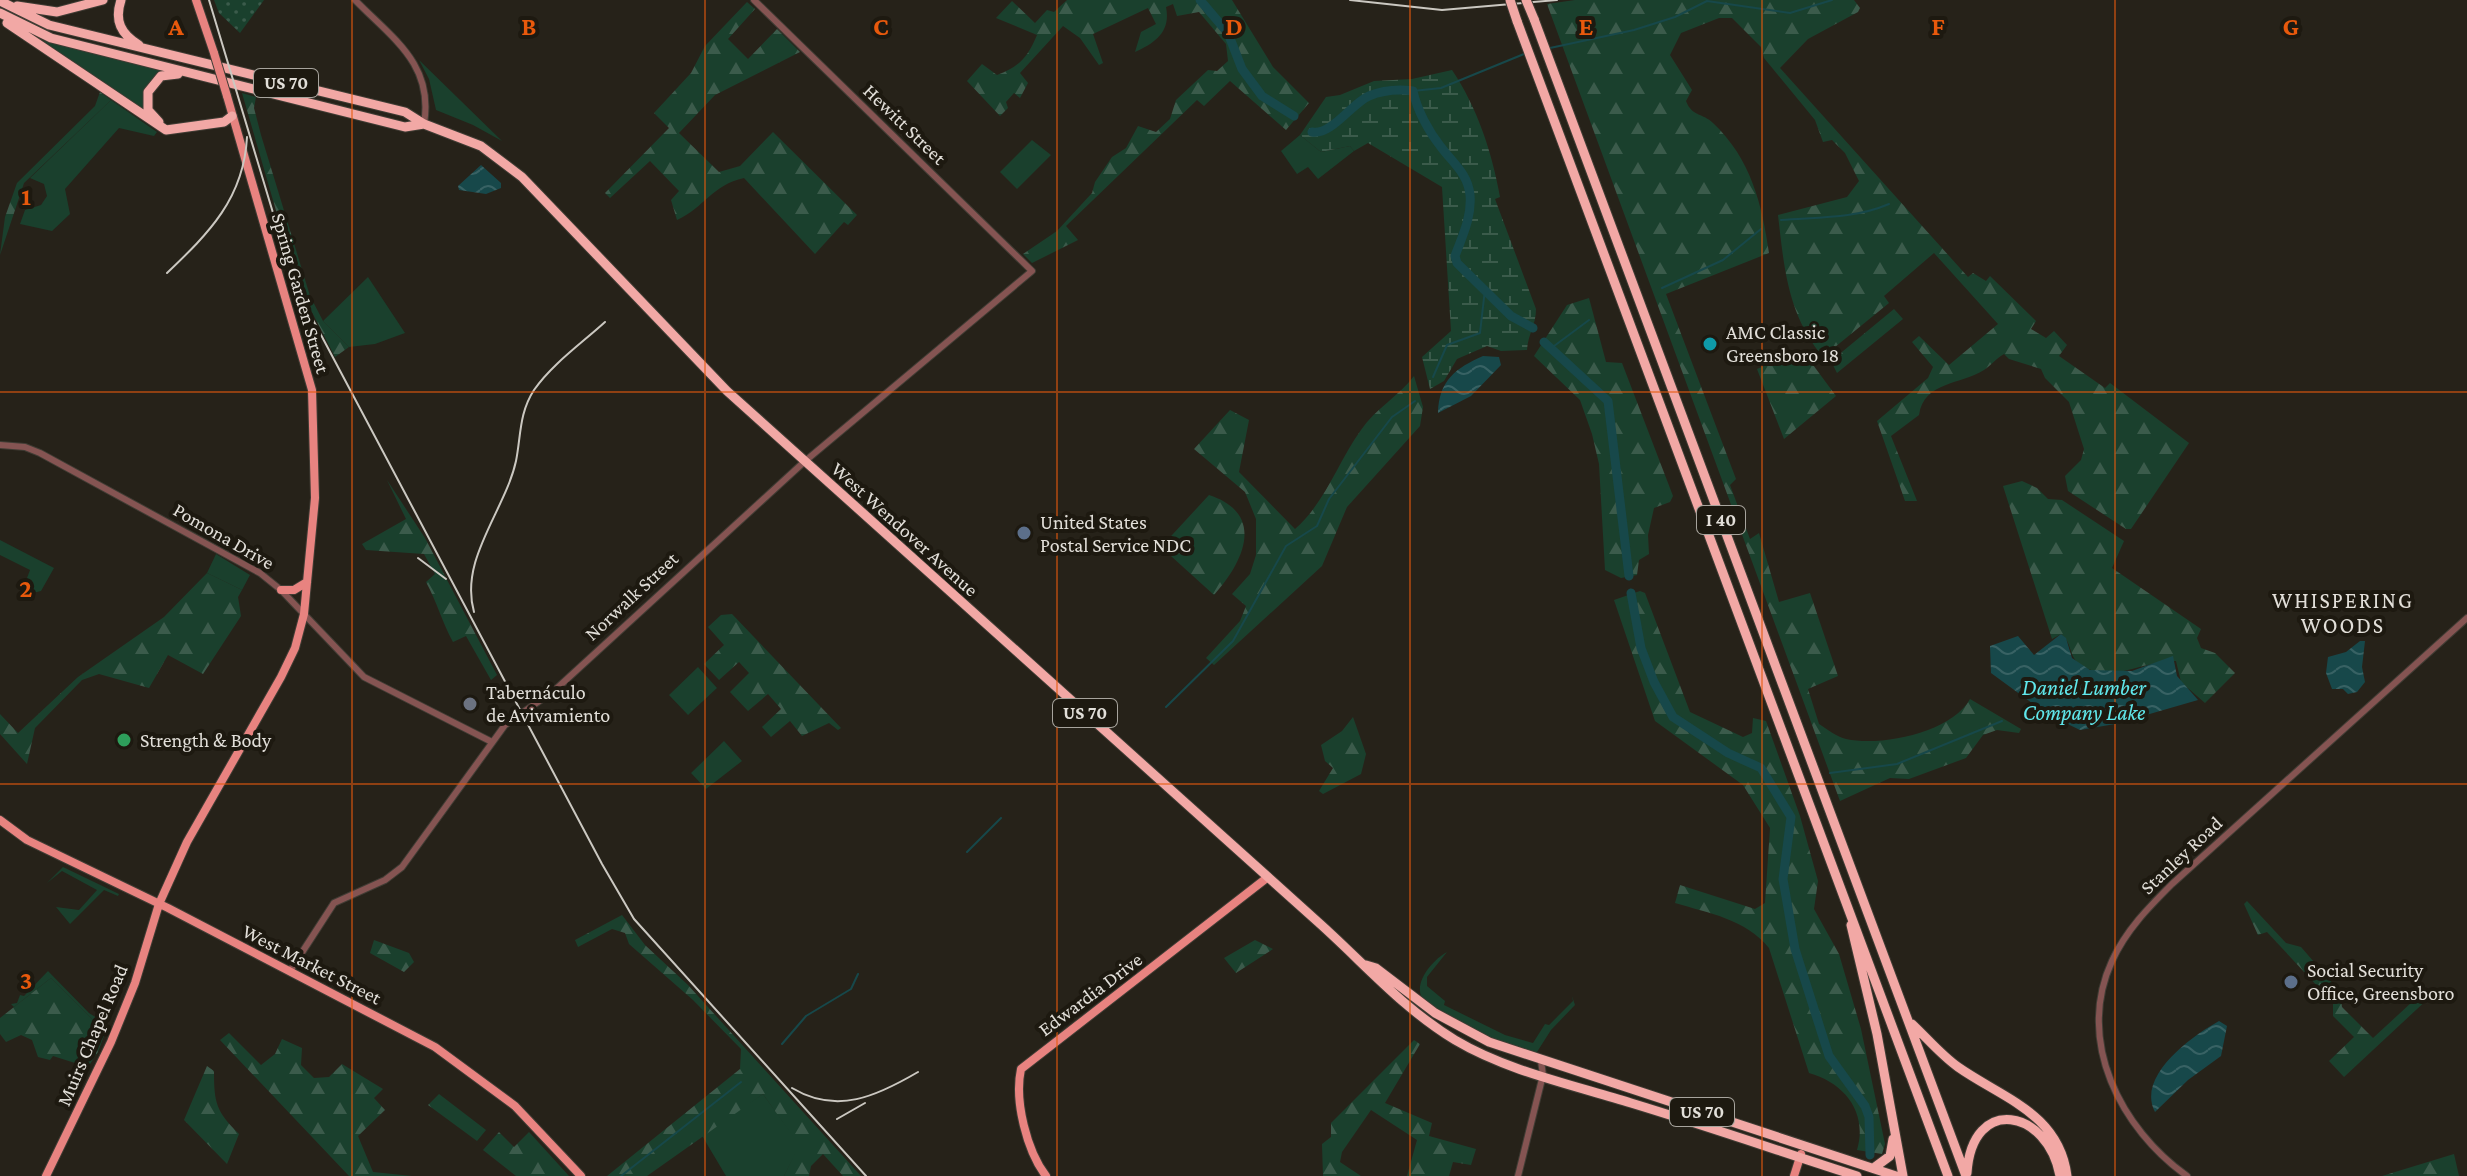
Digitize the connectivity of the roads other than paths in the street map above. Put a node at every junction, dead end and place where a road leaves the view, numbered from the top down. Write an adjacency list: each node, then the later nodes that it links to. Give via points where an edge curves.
1 (103, 0): 8 (highway, via 57,12)
2 (121, 0): 10 (highway, via 122,32)
3 (196, 0): 12 (main road, Spring Garden Street, bridge)
4 (355, 0): 13 (street, via 419,70 428,100)
5 (754, 0): 14 (street, Hewitt Street)
6 (1510, 0): 23 (highway, I 40, bridge)
7 (1526, 0): 28 (highway, I 40, bridge)
8 (1, 1): 10 (highway, West Wendover Avenue / US 70, via 49,25)
9 (0, 16): 11 (highway, West Wendover Avenue / US 70, via 51,38); 12 (highway, via 166,130 224,122)
10 (145, 49): 13 (highway, West Wendover Avenue / US 70, via 405,112)
11 (250, 90): 12 (highway, via 168,74 154,82 147,96 150,114 166,125); 13 (highway, West Wendover Avenue / US 70, via 405,127)
12 (232, 116): 17 (main road, Spring Garden Street, via 312,390 315,498)
13 (424, 124): 16 (highway, West Wendover Avenue / US 70, via 467,139 512,168 692,357)
14 (1032, 271): 16 (street, Norwalk Street)
15 (0, 445): 18 (street, Pomona Drive, via 40,453 253,568)
16 (804, 462): 21 (street, Norwalk Street, via 555,690 521,711); 24 (highway, West Wendover Avenue / US 70)
17 (307, 582): 18 (main road); 19 (main road, Spring Garden Street)
18 (281, 590): 19 (street, Pomona Drive)
19 (304, 614): 21 (street, Pomona Drive, via 364,677); 25 (main road, Spring Garden Street, via 281,677 205,807)
20 (2467, 618): 49 (street, Stanley Road, via 2149,906 2111,962 2101,1001 2106,1068 2139,1133)
21 (490, 741): 27 (street, Norwalk Street, via 402,867 334,903)
22 (0, 820): 25 (main road, West Market Street, via 27,840)
23 (1834, 864): 33 (highway, via 1862,963); 45 (highway, I 40)
24 (1268, 877): 26 (highway, West Wendover Avenue / US 70); 39 (main road, Edwardia Drive, via 1021,1069 1019,1092 1030,1145)
25 (159, 904): 27 (main road, West Market Street); 37 (main road, Muirs Chapel Road, via 111,1043)
26 (1366, 965): 29 (highway, West Wendover Avenue / US 70, via 1473,1035); 30 (highway, West Wendover Avenue / US 70, via 1404,1005 1455,1040)
27 (290, 971): 38 (main road, West Market Street, via 456,1060 515,1106)
28 (1909, 1021): 46 (highway, I 40); 48 (highway, via 1955,1065 2030,1109 2052,1136)
29 (1546, 1062): 30 (street); 32 (highway, West Wendover Avenue / US 70)
30 (1543, 1075): 31 (highway, West Wendover Avenue / US 70); 40 (street)
31 (1713, 1129): 32 (highway, via 1717,1125); 35 (highway, West Wendover Avenue / US 70)
32 (1761, 1131): 34 (highway, West Wendover Avenue / US 70)
33 (1895, 1131): 36 (highway, via 1890,1156); 44 (highway)
34 (1803, 1145): 35 (main road); 36 (highway, West Wendover Avenue / US 70)
35 (1799, 1158): 41 (main road); 42 (highway, West Wendover Avenue / US 70)
36 (1875, 1167): 43 (highway, West Wendover Avenue / US 70)
37 (46, 1176)
38 (581, 1176)
39 (1046, 1176)
40 (1518, 1176)
41 (1794, 1176)
42 (1857, 1176)
43 (1896, 1176)
44 (1903, 1176)
45 (1948, 1176)
46 (1966, 1176): 47 (highway, via 1969,1150 1978,1133 2007,1119 2025,1123 2046,1140)
47 (2060, 1176)
48 (2067, 1176)
49 (2187, 1176)

